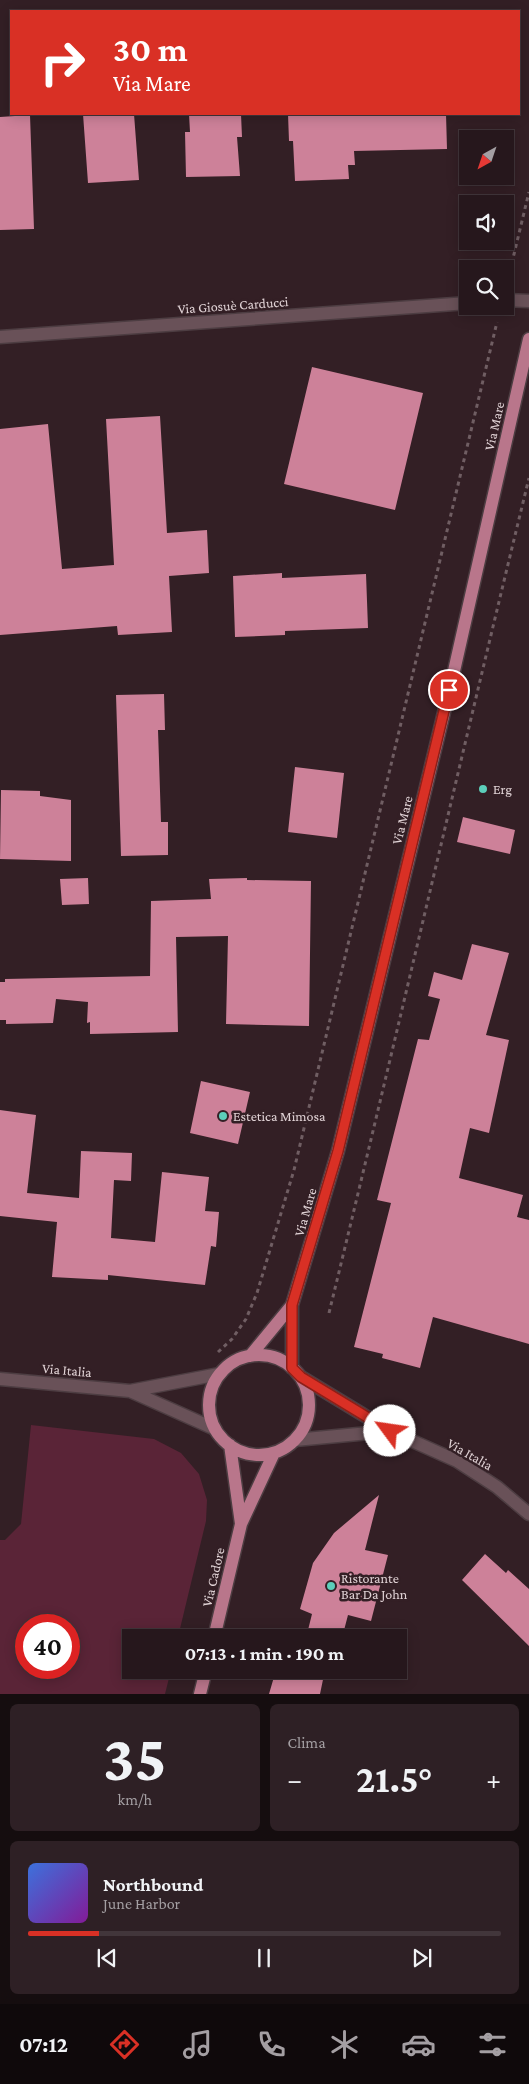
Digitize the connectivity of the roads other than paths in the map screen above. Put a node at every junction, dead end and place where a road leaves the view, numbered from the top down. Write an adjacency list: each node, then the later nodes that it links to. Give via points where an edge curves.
1 (514, 300): 2 (street)
2 (529, 301)
3 (459, 303): 4 (street, Via Giosuè Carducci)
4 (0, 337)
5 (529, 339): 6 (main road, Via Mare, via 454,671 338,1151)
6 (292, 1305): 7 (main road, Via Mare); 8 (main road, Via Mare)
7 (250, 1356): 8 (main road, via 265,1355 280,1360); 9 (main road, via 228,1365)
8 (296, 1372): 13 (street, Via Italia); 14 (main road, via 307,1392 309,1409)
9 (219, 1374): 11 (street, Via Italia); 12 (main road, via 209,1401)
10 (0, 1379): 11 (street, Via Italia)
11 (130, 1391): 12 (street, Via Italia)
12 (215, 1429): 15 (main road)
13 (390, 1431): 14 (street, Via Italia); 17 (street, Via Italia, via 456,1461 497,1487)
14 (295, 1440): 16 (main road)
15 (230, 1445): 16 (main road, via 259,1455); 18 (main road, Via Cadore)
16 (274, 1452): 18 (main road, Via Cadore)
17 (529, 1514)
18 (240, 1524): 19 (main road, Via Cadore)
19 (216, 1629)
20 (204, 1679): 21 (main road)
21 (200, 1694)

